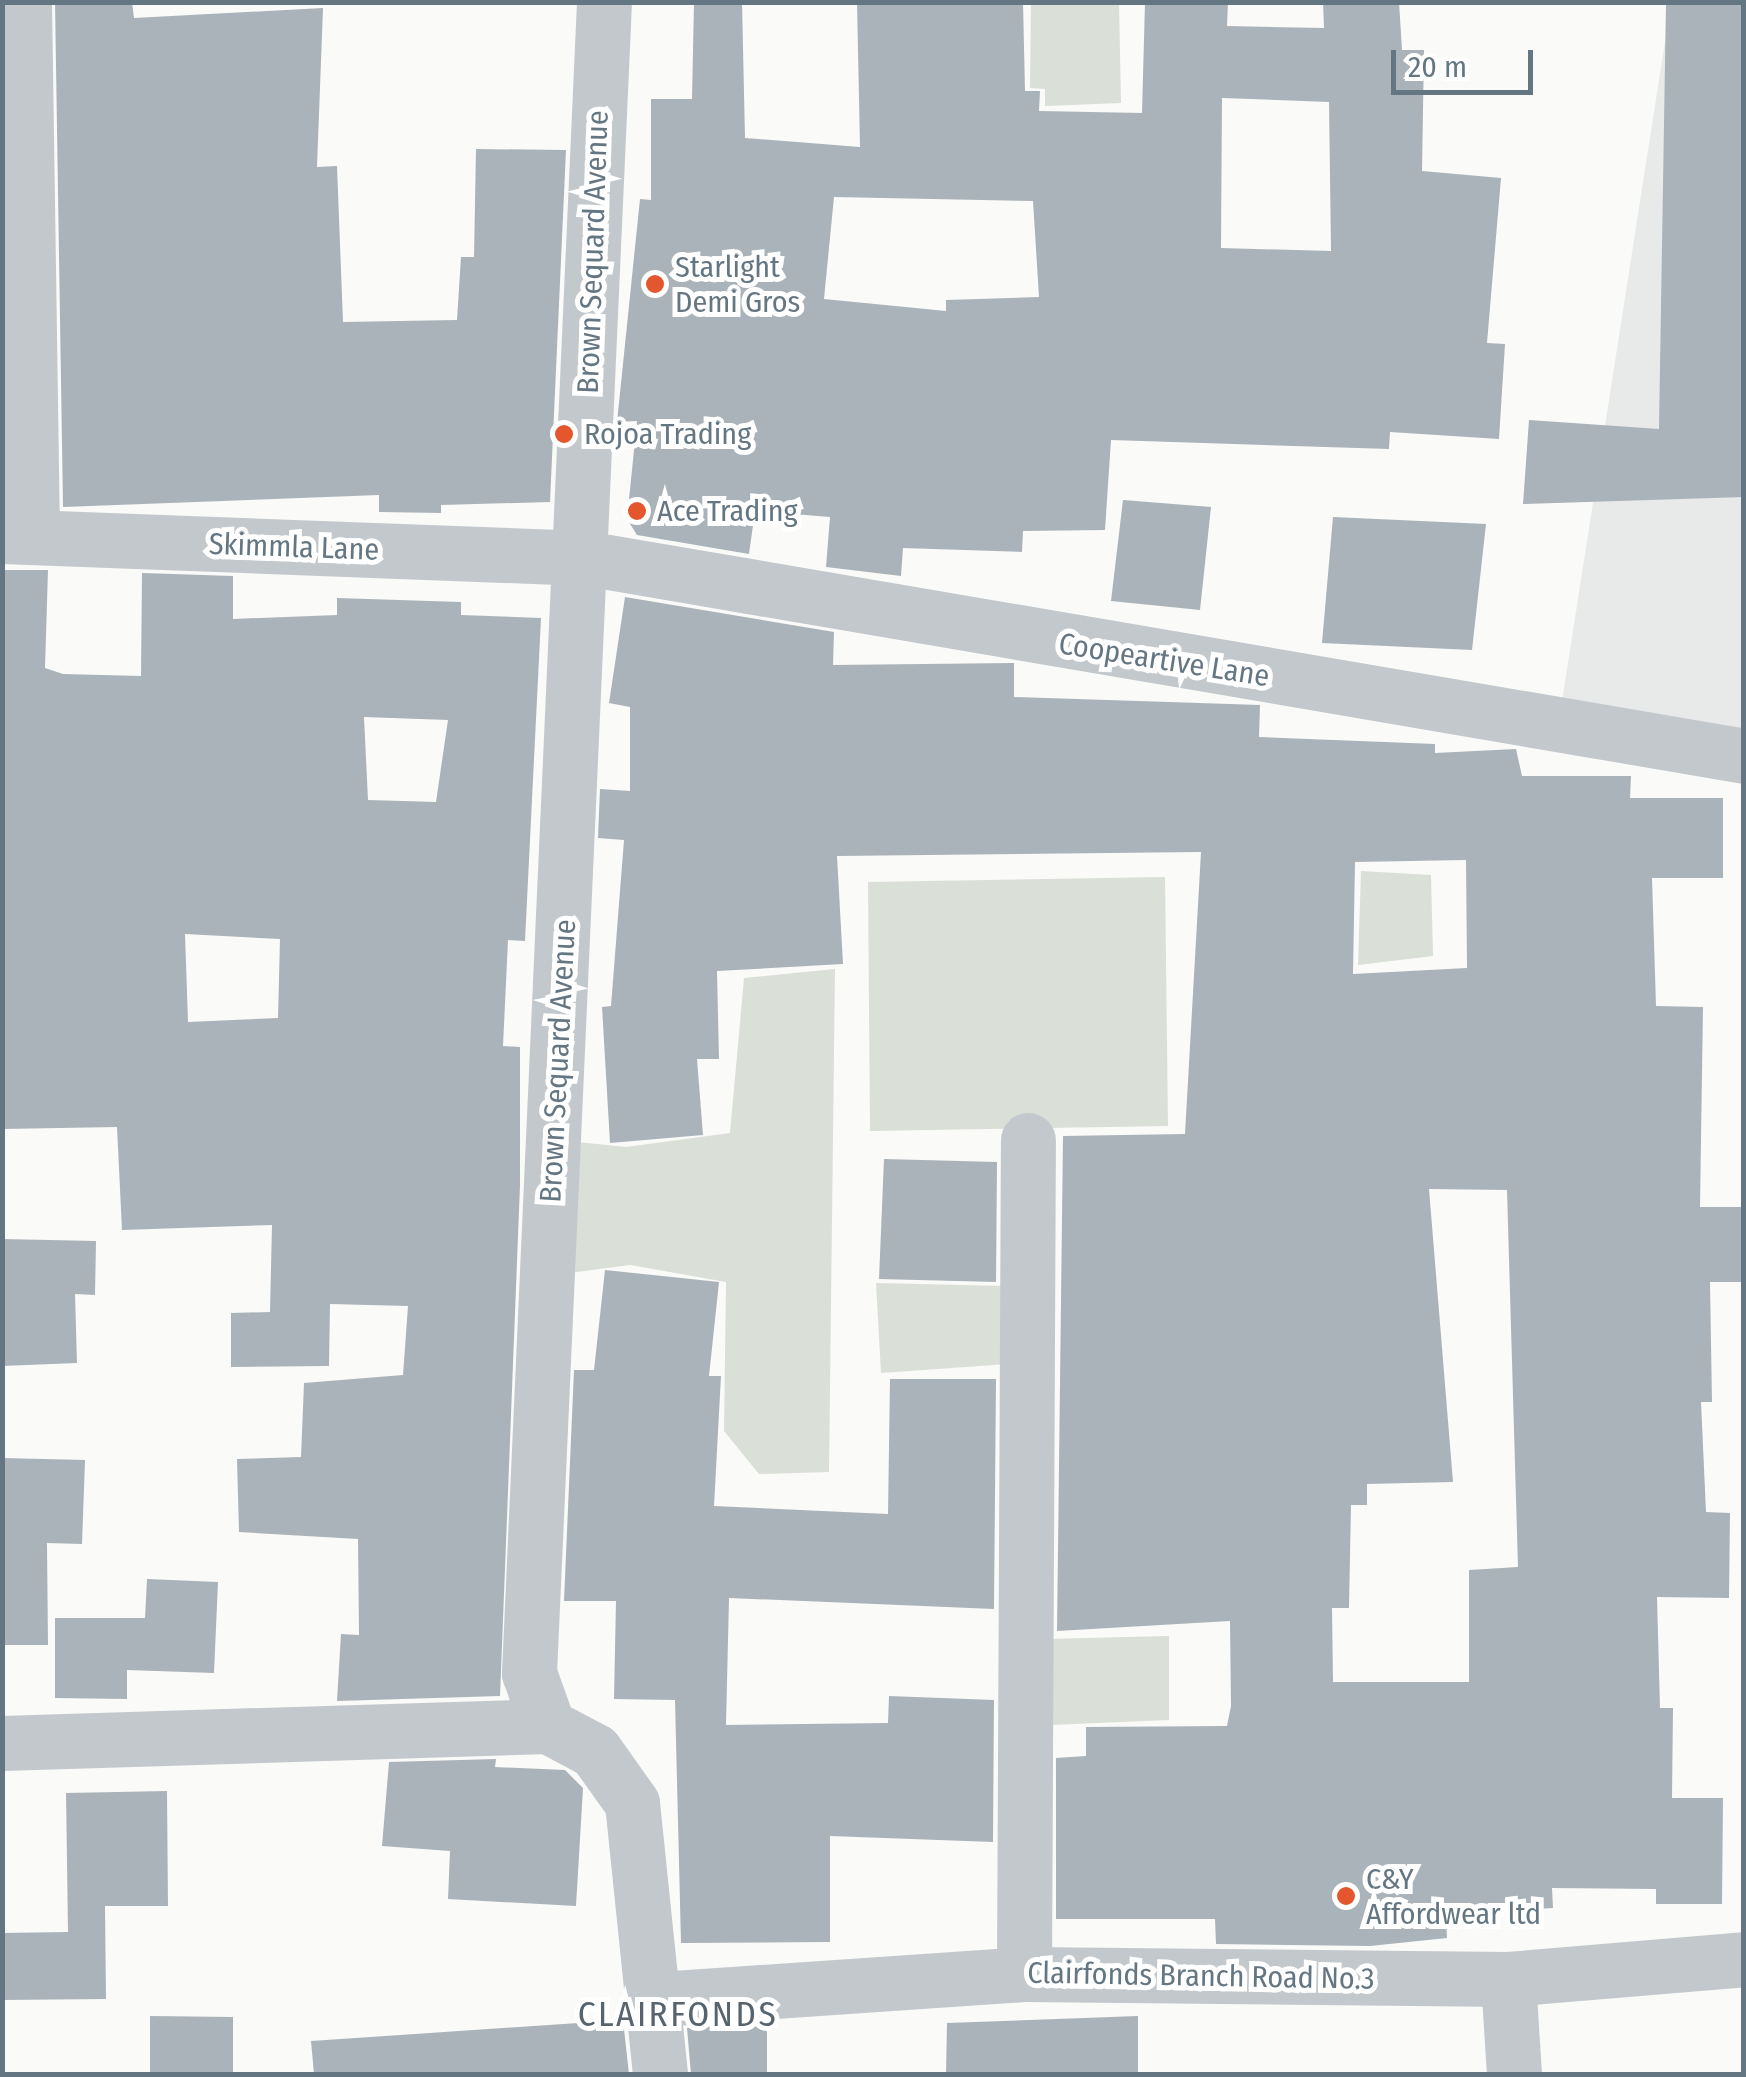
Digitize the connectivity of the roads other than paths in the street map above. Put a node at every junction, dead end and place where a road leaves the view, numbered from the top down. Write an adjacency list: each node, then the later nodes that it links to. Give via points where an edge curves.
1 (24, 2): 3 (street)
2 (604, 2): 4 (street, Brown Sequard Avenue)
3 (18, 537): 4 (street, Skimmla Lane)
4 (585, 558): 5 (street, Coopeartive Lane); 7 (street, Brown Sequard Avenue, via 530,1654)
5 (1744, 756)
6 (1028, 1140): 10 (street)
7 (548, 1726): 8 (street); 12 (street, via 595,1752 632,1802)
8 (2, 1744)
9 (1744, 1959): 11 (street, Clairfonds Branch Road No.3)
10 (1024, 1974): 11 (street, Clairfonds Branch Road No.3); 12 (street, Clairfonds Branch Road No.3)
11 (1508, 1979): 14 (street)
12 (659, 2000): 13 (street)
13 (660, 2074)
14 (1514, 2074)

